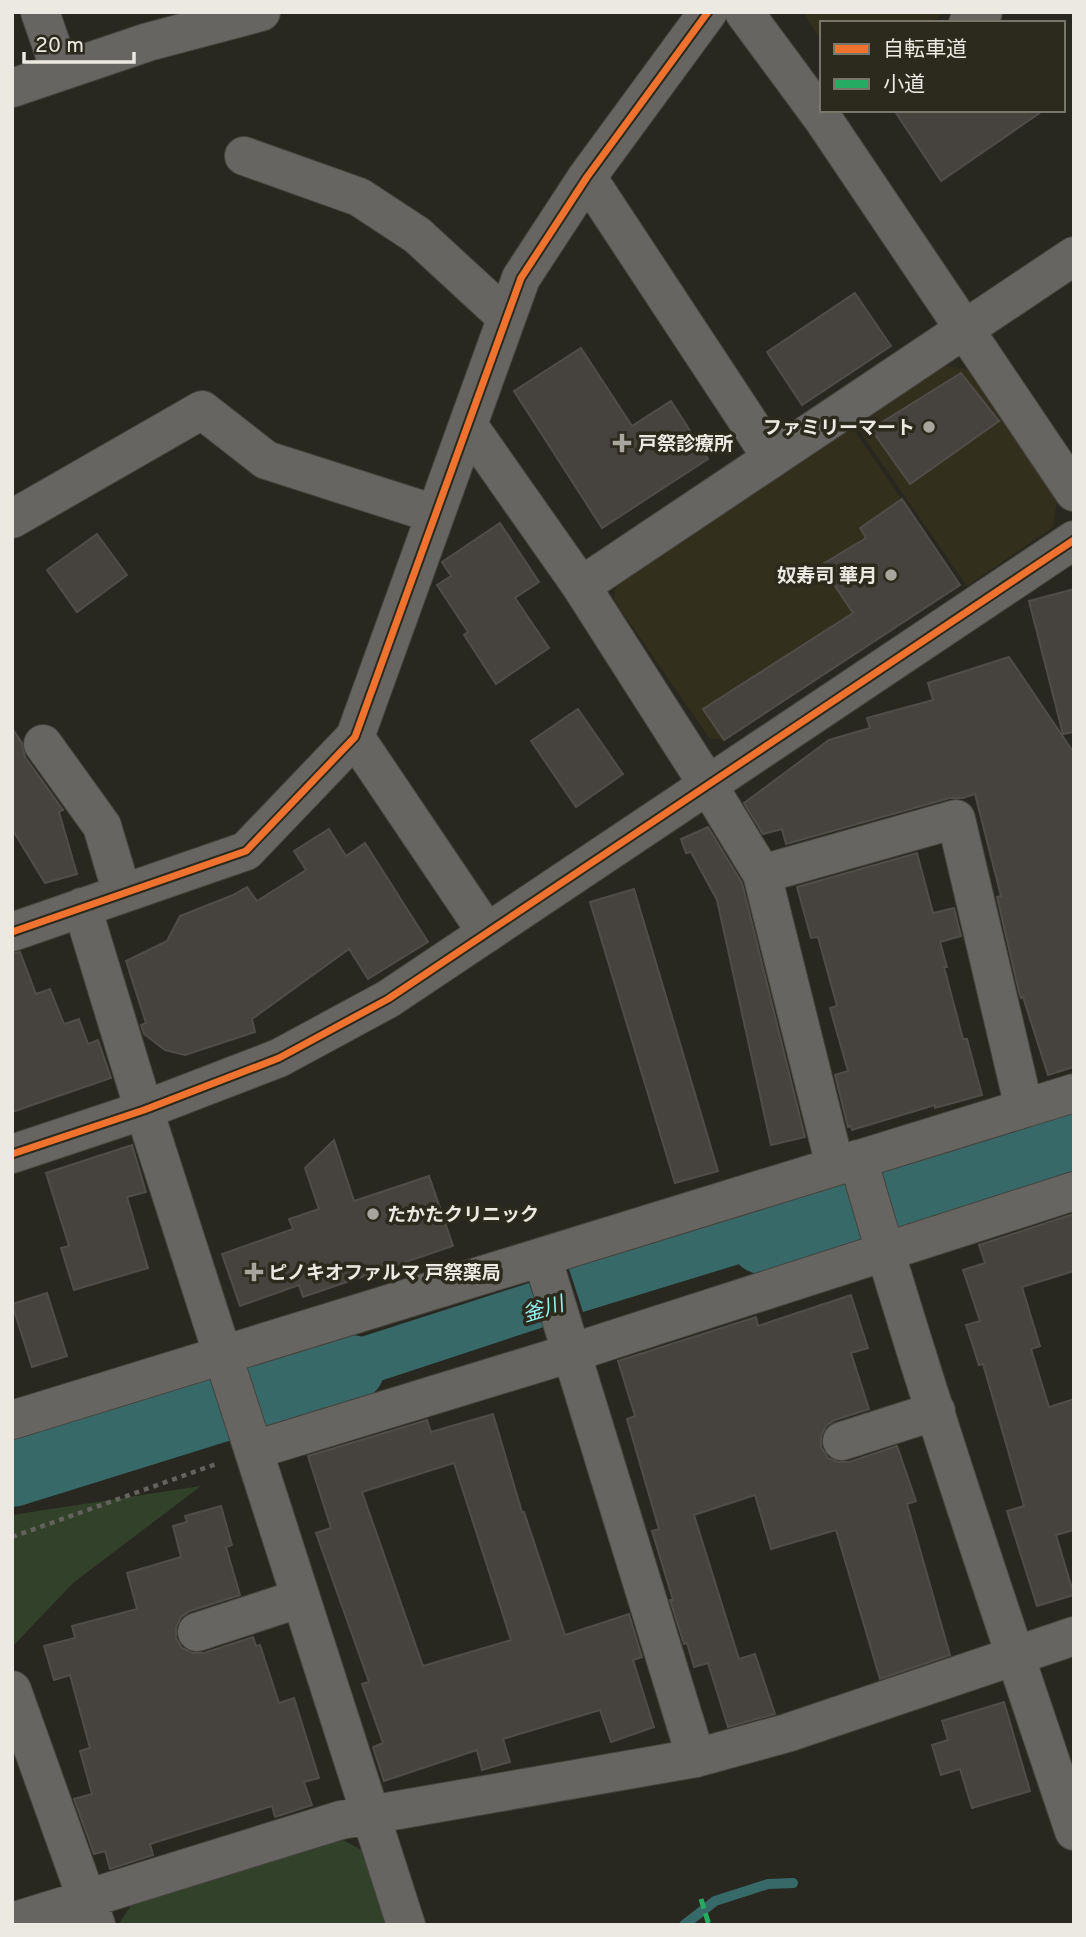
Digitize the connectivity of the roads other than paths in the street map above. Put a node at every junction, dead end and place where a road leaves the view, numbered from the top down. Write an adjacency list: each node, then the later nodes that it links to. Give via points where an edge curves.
1 (40, 12): 5 (street)
2 (261, 12): 5 (street)
3 (708, 12): 10 (street)
4 (744, 12): 7 (street)
5 (60, 70): 6 (street)
6 (12, 88)
7 (820, 104)
8 (829, 115): 13 (street)
9 (244, 156): 12 (street, via 359,197 417,235)
10 (587, 177): 12 (street, via 521,278); 15 (street)
11 (1074, 256): 13 (street)
12 (506, 317): 14 (street)
13 (965, 329): 15 (street); 16 (street)
14 (468, 425): 17 (street); 20 (street)
15 (772, 458): 20 (street)
16 (1074, 492)
17 (435, 514): 18 (street, via 266,460 202,410); 21 (street)
18 (12, 519)
19 (1074, 540): 23 (street)
20 (581, 586): 23 (street)
21 (355, 737): 25 (street, via 246,851); 28 (street)
22 (43, 744): 25 (street, via 102,826)
23 (708, 785): 24 (street); 28 (street)
24 (762, 874): 30 (street, via 956,819); 33 (street)
25 (122, 893): 26 (street)
26 (82, 907): 27 (street); 31 (street)
27 (12, 932)
28 (487, 933): 31 (street, via 388,999 279,1058)
29 (1074, 1093): 30 (street)
30 (1024, 1108): 33 (street)
31 (144, 1110): 32 (street); 38 (street)
32 (12, 1154)
33 (847, 1163): 35 (street); 36 (street)
34 (1074, 1191): 35 (street)
35 (885, 1252): 37 (street); 39 (street)
36 (542, 1257): 37 (street); 38 (street)
37 (571, 1353): 42 (street); 48 (street)
38 (228, 1366): 40 (street); 42 (street)
39 (936, 1411): 41 (street); 46 (street)
40 (12, 1420)
41 (842, 1441)
42 (252, 1445): 43 (street)
43 (301, 1598): 44 (street); 49 (street)
44 (197, 1632)
45 (1074, 1636): 46 (street)
46 (1015, 1656): 48 (street, via 787,1733); 50 (street)
47 (12, 1690): 51 (street)
48 (696, 1758): 49 (street)
49 (371, 1815): 51 (street, via 341,1820); 53 (street)
50 (1074, 1831)
51 (92, 1912): 52 (street)
52 (12, 1922)
53 (406, 1925)

